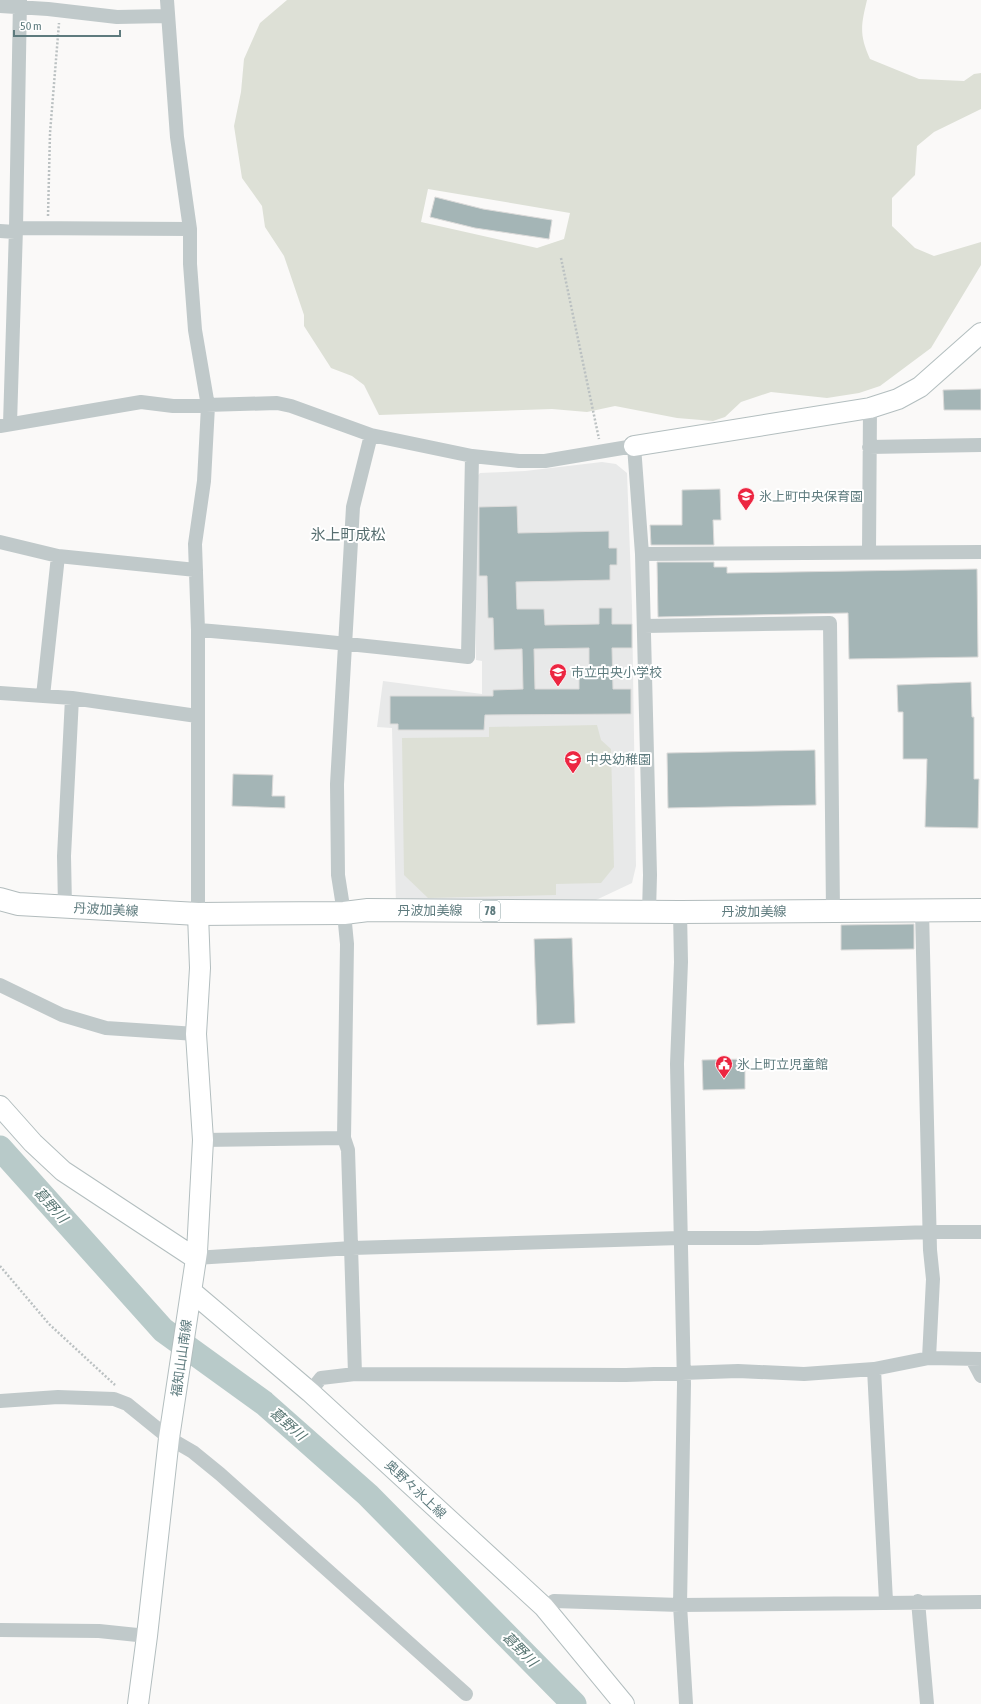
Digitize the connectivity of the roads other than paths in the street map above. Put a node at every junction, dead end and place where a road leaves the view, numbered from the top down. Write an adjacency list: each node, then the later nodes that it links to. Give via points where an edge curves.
1 (167, 0): 4 (street)
2 (19, 4): 3 (street); 4 (street, via 117,17); 6 (street)
3 (0, 6)
4 (167, 16): 5 (street, via 177,137)
5 (190, 229): 6 (street); 9 (street, via 195,330)
6 (16, 230): 7 (street); 11 (street)
7 (0, 231)
8 (981, 334): 10 (main road, via 920,387 898,399)
9 (208, 406): 11 (street, via 173,406 141,402); 12 (street, via 284,404); 22 (street, via 204,481 195,544)
10 (870, 408): 14 (main road); 15 (street)
11 (5, 425)
12 (371, 435): 16 (street); 25 (street, via 353,507)
13 (981, 445): 15 (street)
14 (634, 446): 16 (street, via 545,461); 20 (street)
15 (869, 447): 18 (street)
16 (472, 456): 25 (street, via 468,657)
17 (0, 542): 21 (street)
18 (869, 552): 19 (street); 20 (street)
19 (981, 552)
20 (642, 554): 23 (street)
21 (58, 556): 22 (street); 27 (street)
22 (196, 570): 24 (street)
23 (644, 626): 34 (street, via 830,623); 35 (street)
24 (198, 630): 25 (street); 29 (street)
25 (344, 644): 37 (street, via 337,791 338,875)
26 (0, 693): 27 (street)
27 (43, 696): 28 (street)
28 (72, 698): 29 (street); 31 (street, via 64,856)
29 (197, 716): 38 (street)
30 (0, 898): 31 (main road, 丹波加美線 / 78, via 18,904)
31 (65, 907): 38 (main road, 丹波加美線 / 78)
32 (922, 910): 33 (main road, 丹波加美線 / 78); 34 (main road, 丹波加美線 / 78); 44 (street)
33 (981, 910)
34 (833, 911): 36 (main road, 丹波加美線 / 78)
35 (649, 912): 36 (main road, 丹波加美線 / 78); 37 (main road, 丹波加美線 / 78, via 368,910)
36 (680, 912): 46 (street, via 677,1064)
37 (344, 913): 38 (main road, 丹波加美線 / 78); 42 (street, via 347,944)
38 (198, 914): 40 (main road, 福知山山南線, via 200,968)
39 (0, 985): 40 (street, via 62,1015 106,1028)
40 (196, 1034): 43 (main road, 福知山山南線)
41 (0, 1106): 48 (main road, via 33,1143 64,1171)
42 (344, 1138): 43 (street); 47 (street, via 348,1150)
43 (203, 1140): 48 (main road, 福知山山南線)
44 (930, 1232): 45 (street); 46 (street); 50 (street, via 933,1279)
45 (981, 1232)
46 (680, 1238): 47 (street); 53 (street)
47 (352, 1248): 48 (street); 54 (street)
48 (195, 1258): 49 (main road, 福知山山南線)
49 (190, 1294): 56 (main road, 奥野々氷上線); 58 (main road, 福知山山南線)
50 (930, 1358): 51 (street); 52 (street)
51 (976, 1359): 55 (street)
52 (874, 1369): 53 (street, via 804,1374 738,1371); 59 (street)
53 (684, 1373): 54 (street); 62 (street)
54 (355, 1374): 56 (street, via 321,1378)
55 (981, 1376)
56 (310, 1392): 63 (main road, 奥野々氷上線)
57 (0, 1401): 58 (street, via 114,1399 127,1404)
58 (170, 1434): 65 (main road, 福知山山南線); 66 (street, via 220,1474)
59 (886, 1601): 60 (street); 62 (street)
60 (918, 1601): 61 (street); 70 (street)
61 (981, 1602)
62 (680, 1605): 63 (street, via 554,1601); 69 (street)
63 (544, 1607): 68 (main road, 奥野々氷上線)
64 (0, 1630): 65 (street, via 99,1631)
65 (147, 1636): 67 (main road, 福知山山南線)
66 (466, 1694)
67 (138, 1704)
68 (624, 1704)
69 (686, 1704)
70 (927, 1704)

